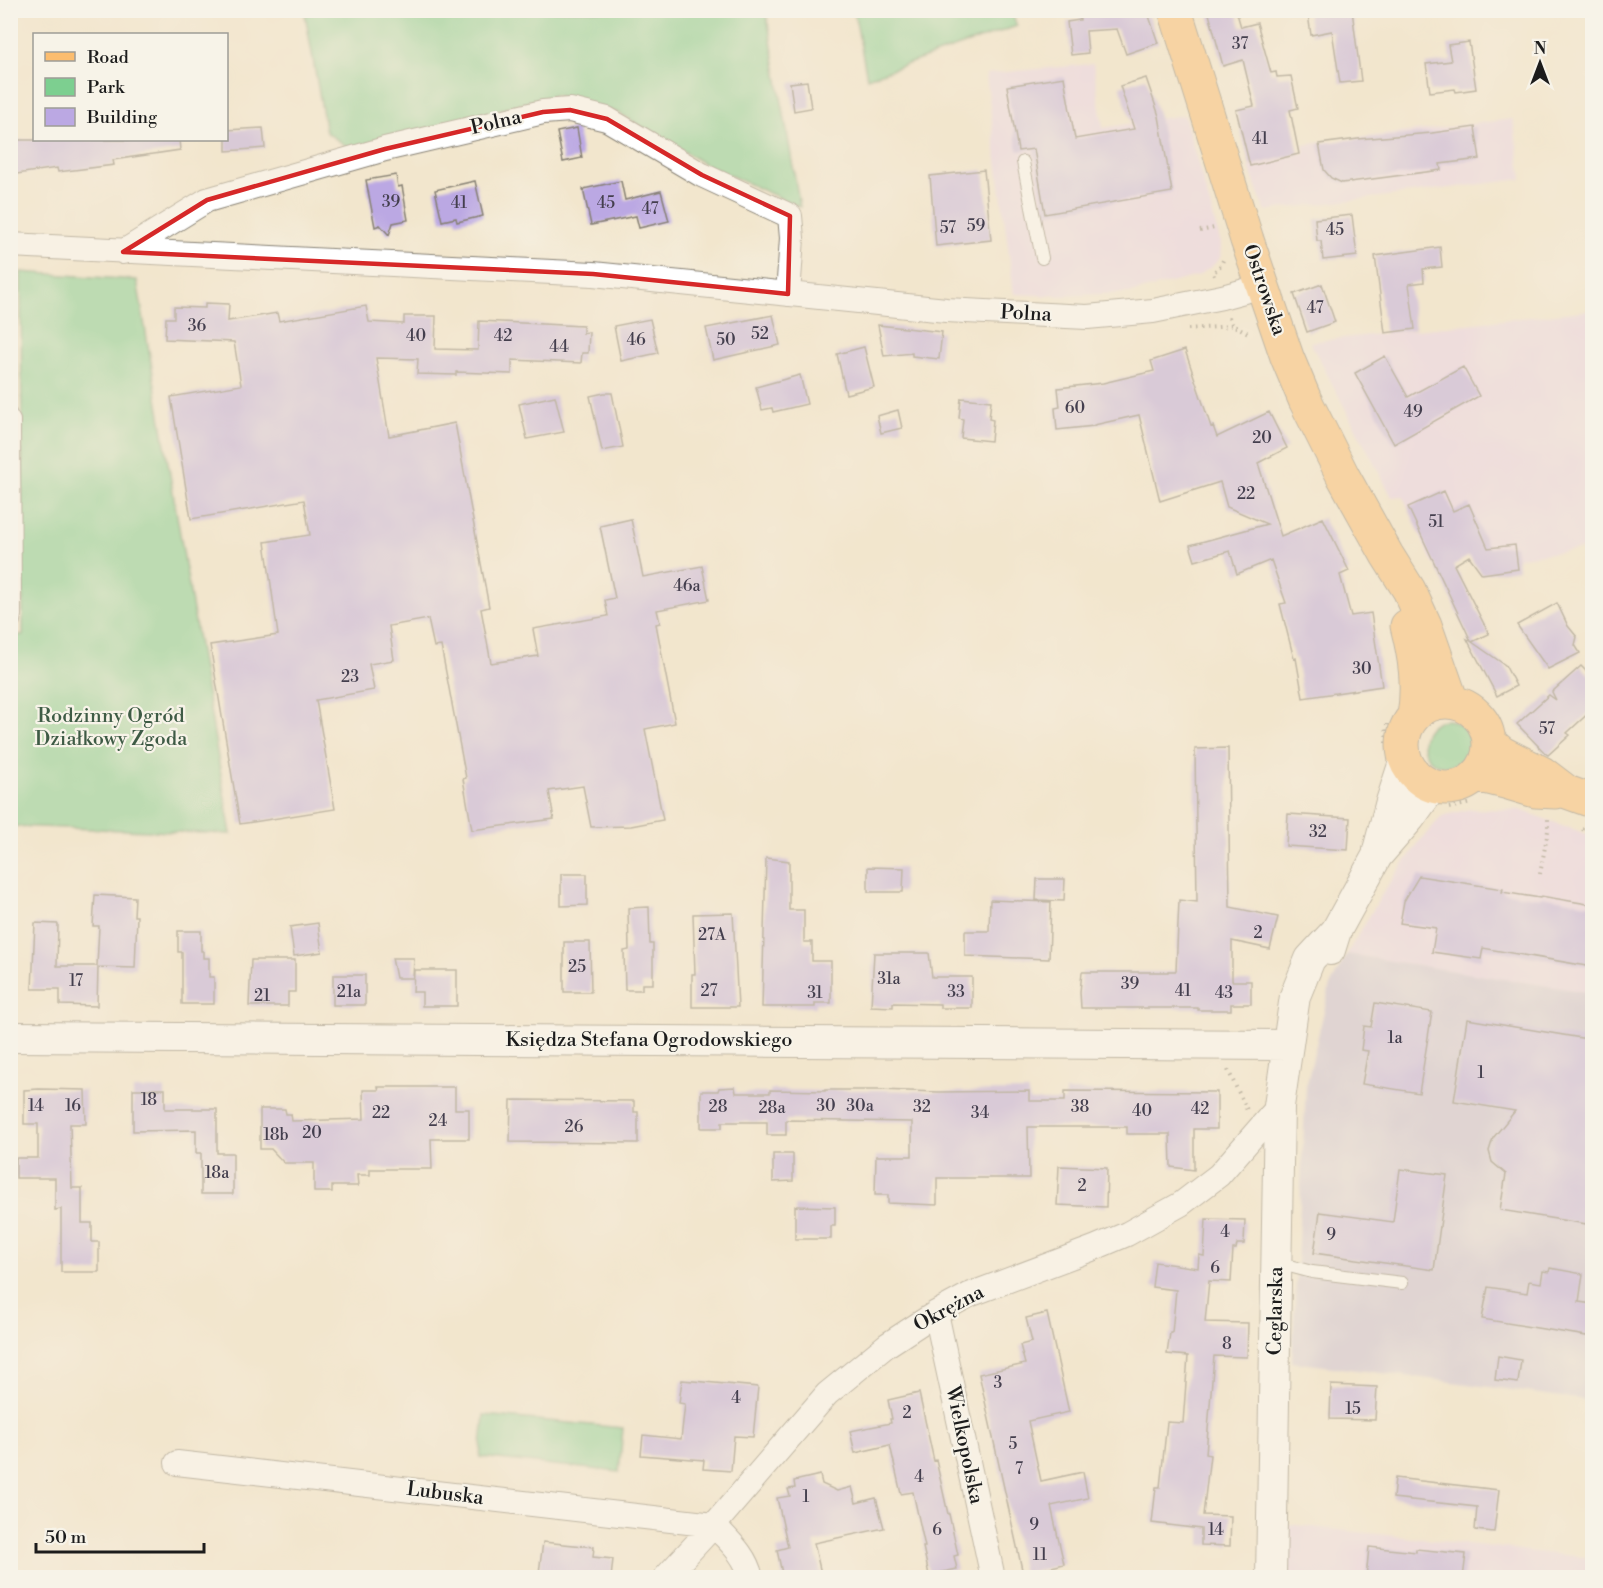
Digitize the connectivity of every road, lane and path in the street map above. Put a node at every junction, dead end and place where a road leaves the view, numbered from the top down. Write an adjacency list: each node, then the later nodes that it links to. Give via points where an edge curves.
1 (1175, 10): 8 (main road, Ostrowska)
2 (1023, 162): 7 (lane)
3 (1222, 226): 4 (path)
4 (1200, 231)
5 (10, 245): 6 (street, Polna)
6 (123, 252): 9 (street, Polna, via 593,274); 9 (street, Polna, via 207,200 384,149 543,112 570,110 607,119 702,175 790,216)
7 (1042, 258)
8 (1263, 286): 9 (street, Polna, via 1153,311 1087,317 946,310); 11 (main road, Ostrowska, via 1305,400)
9 (788, 294)
10 (10, 413): 12 (lane, via 14,420 15,615)
11 (1386, 555): 13 (main road, Ostrowska, via 1409,590); 14 (main road, Ostrowska, via 1414,652 1417,696)
12 (10, 624)
13 (1452, 702): 14 (main road); 15 (main road, via 1474,712)
14 (1401, 715): 16 (path); 16 (main road, Ostrowska, via 1408,725)
15 (1489, 742): 17 (main road); 19 (main road, via 1542,773)
16 (1395, 752): 18 (main road); 20 (street, Ceglarska, via 1390,806)
17 (1476, 789): 18 (path, via 1465,804); 18 (main road, via 1466,783 1440,788); 19 (main road, via 1505,782)
18 (1440, 797): 20 (street, Ceglarska, via 1410,818)
19 (1569, 803): 21 (path, via 1548,831)
20 (1377, 856): 23 (street, Ceglarska, via 1336,931 1312,1003)
21 (1540, 874)
22 (10, 1037): 23 (street, Księdza Stefana Ogrodowskiego)
23 (1288, 1045): 25 (street, Ceglarska)
24 (1224, 1062): 26 (path)
25 (1279, 1106): 27 (street, Ceglarska); 29 (street, Okrężna, via 1219,1174 1181,1204 1119,1238 969,1295)
26 (1248, 1112)
27 (1276, 1263): 28 (lane, via 1312,1272); 35 (street, Ceglarska)
28 (1402, 1283)
29 (936, 1313): 31 (street, Okrężna, via 887,1345 827,1394); 34 (street, Wielkopolska)
30 (177, 1463): 31 (street, Lubuska)
31 (714, 1525): 32 (street, Okrężna); 33 (street, via 738,1551)
32 (665, 1578)
33 (751, 1578)
34 (993, 1578)
35 (1271, 1578)

